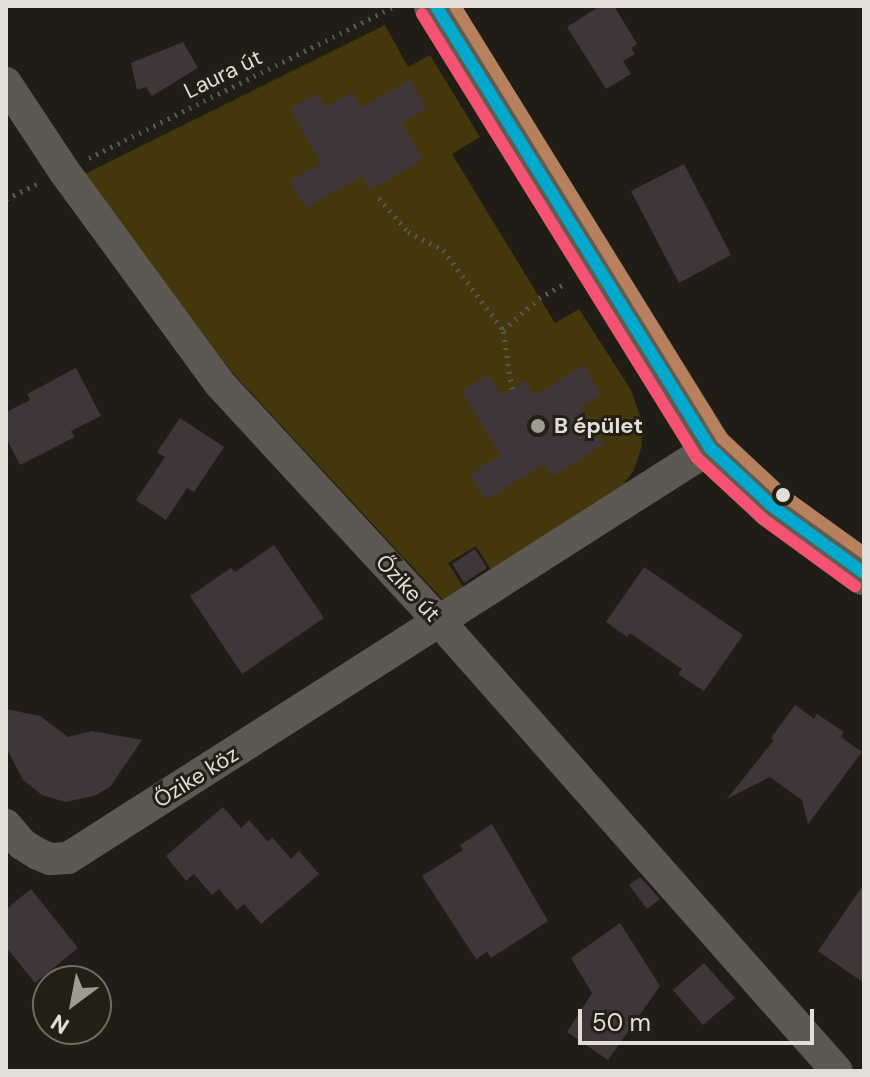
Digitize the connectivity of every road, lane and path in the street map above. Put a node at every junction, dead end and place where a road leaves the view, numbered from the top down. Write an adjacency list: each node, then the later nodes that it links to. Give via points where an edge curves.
1 (395, 6): 4 (path, Laura út)
2 (436, 6): 6 (street)
3 (6, 83): 4 (street, Őzike út)
4 (64, 171): 11 (street, Őzike út, via 220,384)
5 (379, 198): 7 (path, via 408,232 443,250)
6 (595, 266): 7 (path, via 539,298); 9 (street)
7 (503, 330): 8 (path)
8 (512, 389)
9 (710, 448): 10 (street, via 772,506); 11 (street, Őzike köz)
10 (864, 573)
11 (440, 622): 12 (street, Őzike köz, via 68,858 38,854); 13 (street, Őzike út)
12 (6, 825)
13 (837, 1071)

